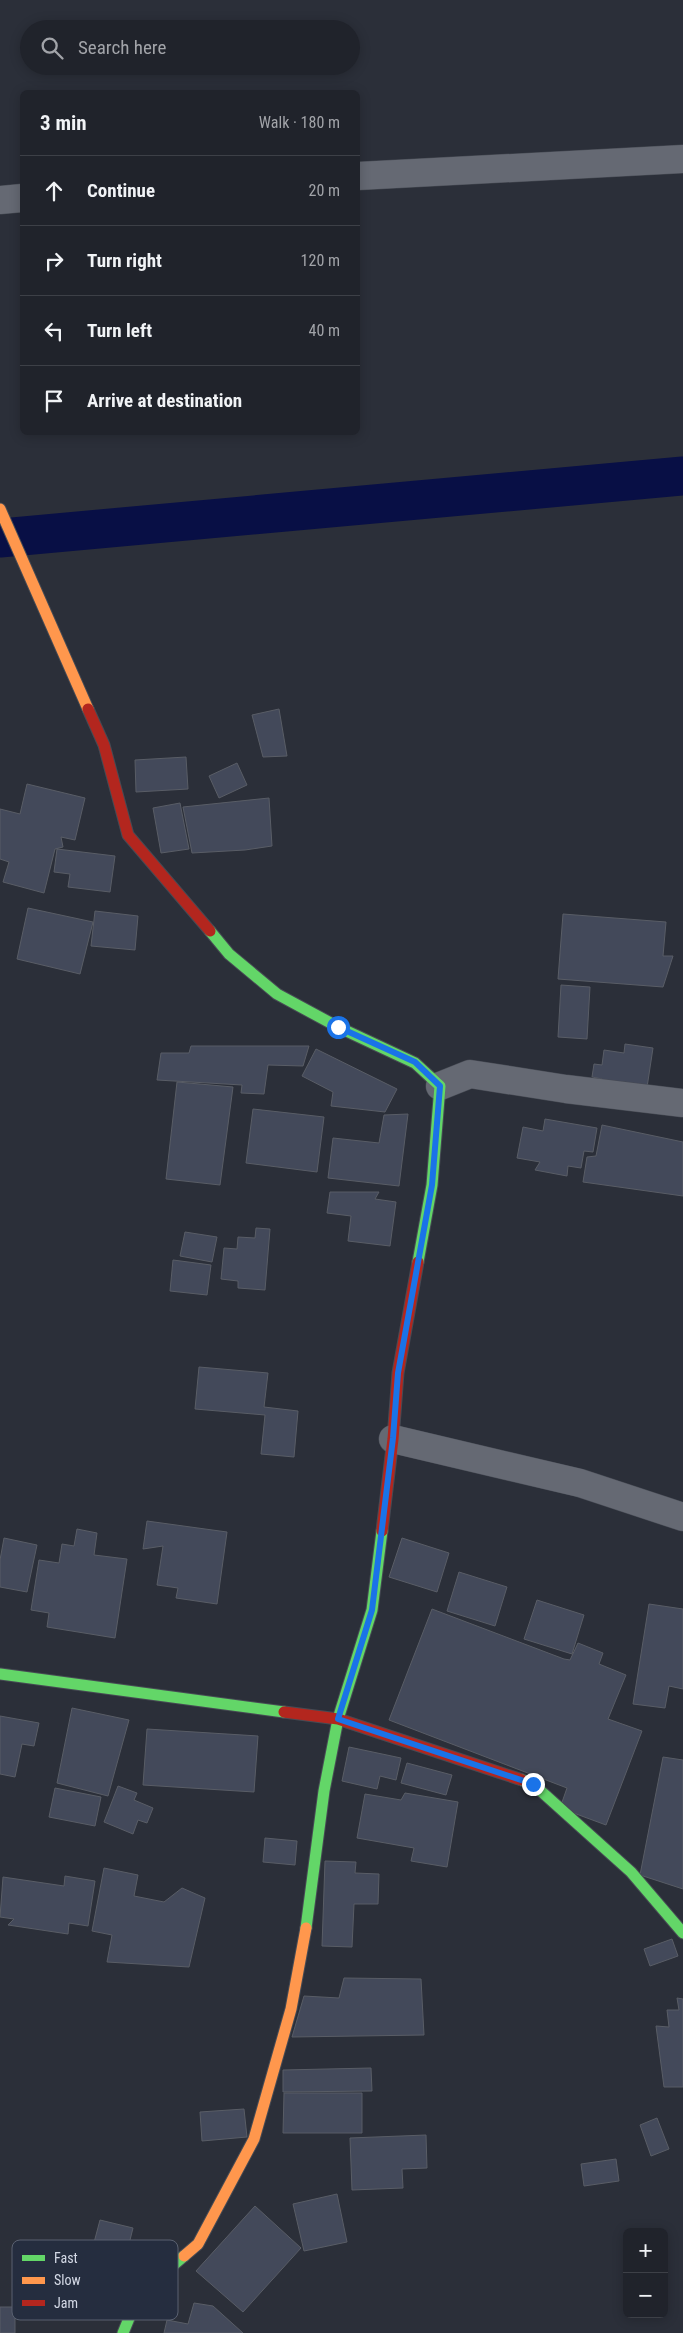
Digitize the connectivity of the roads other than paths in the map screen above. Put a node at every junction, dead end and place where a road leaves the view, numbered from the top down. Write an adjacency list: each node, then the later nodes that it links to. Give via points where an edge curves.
1 (683, 159): 2 (street)
2 (360, 176)
3 (20, 198): 4 (street)
4 (0, 200)
5 (0, 509): 6 (street, via 104,745 128,835 229,954 277,994 338,1027 415,1062)
6 (440, 1086): 7 (street, via 470,1074); 8 (street, via 432,1185 398,1373)
7 (683, 1103)
8 (393, 1438): 9 (street, via 580,1483); 11 (street, via 372,1610)
9 (683, 1517)
10 (0, 1674): 11 (street)
11 (338, 1719): 12 (street, via 533,1784 632,1872); 13 (street, via 324,1792 309,1913 290,2008 254,2138 198,2244)
12 (683, 1933)
13 (178, 2261)
14 (128, 2320): 15 (street)
15 (123, 2333)

